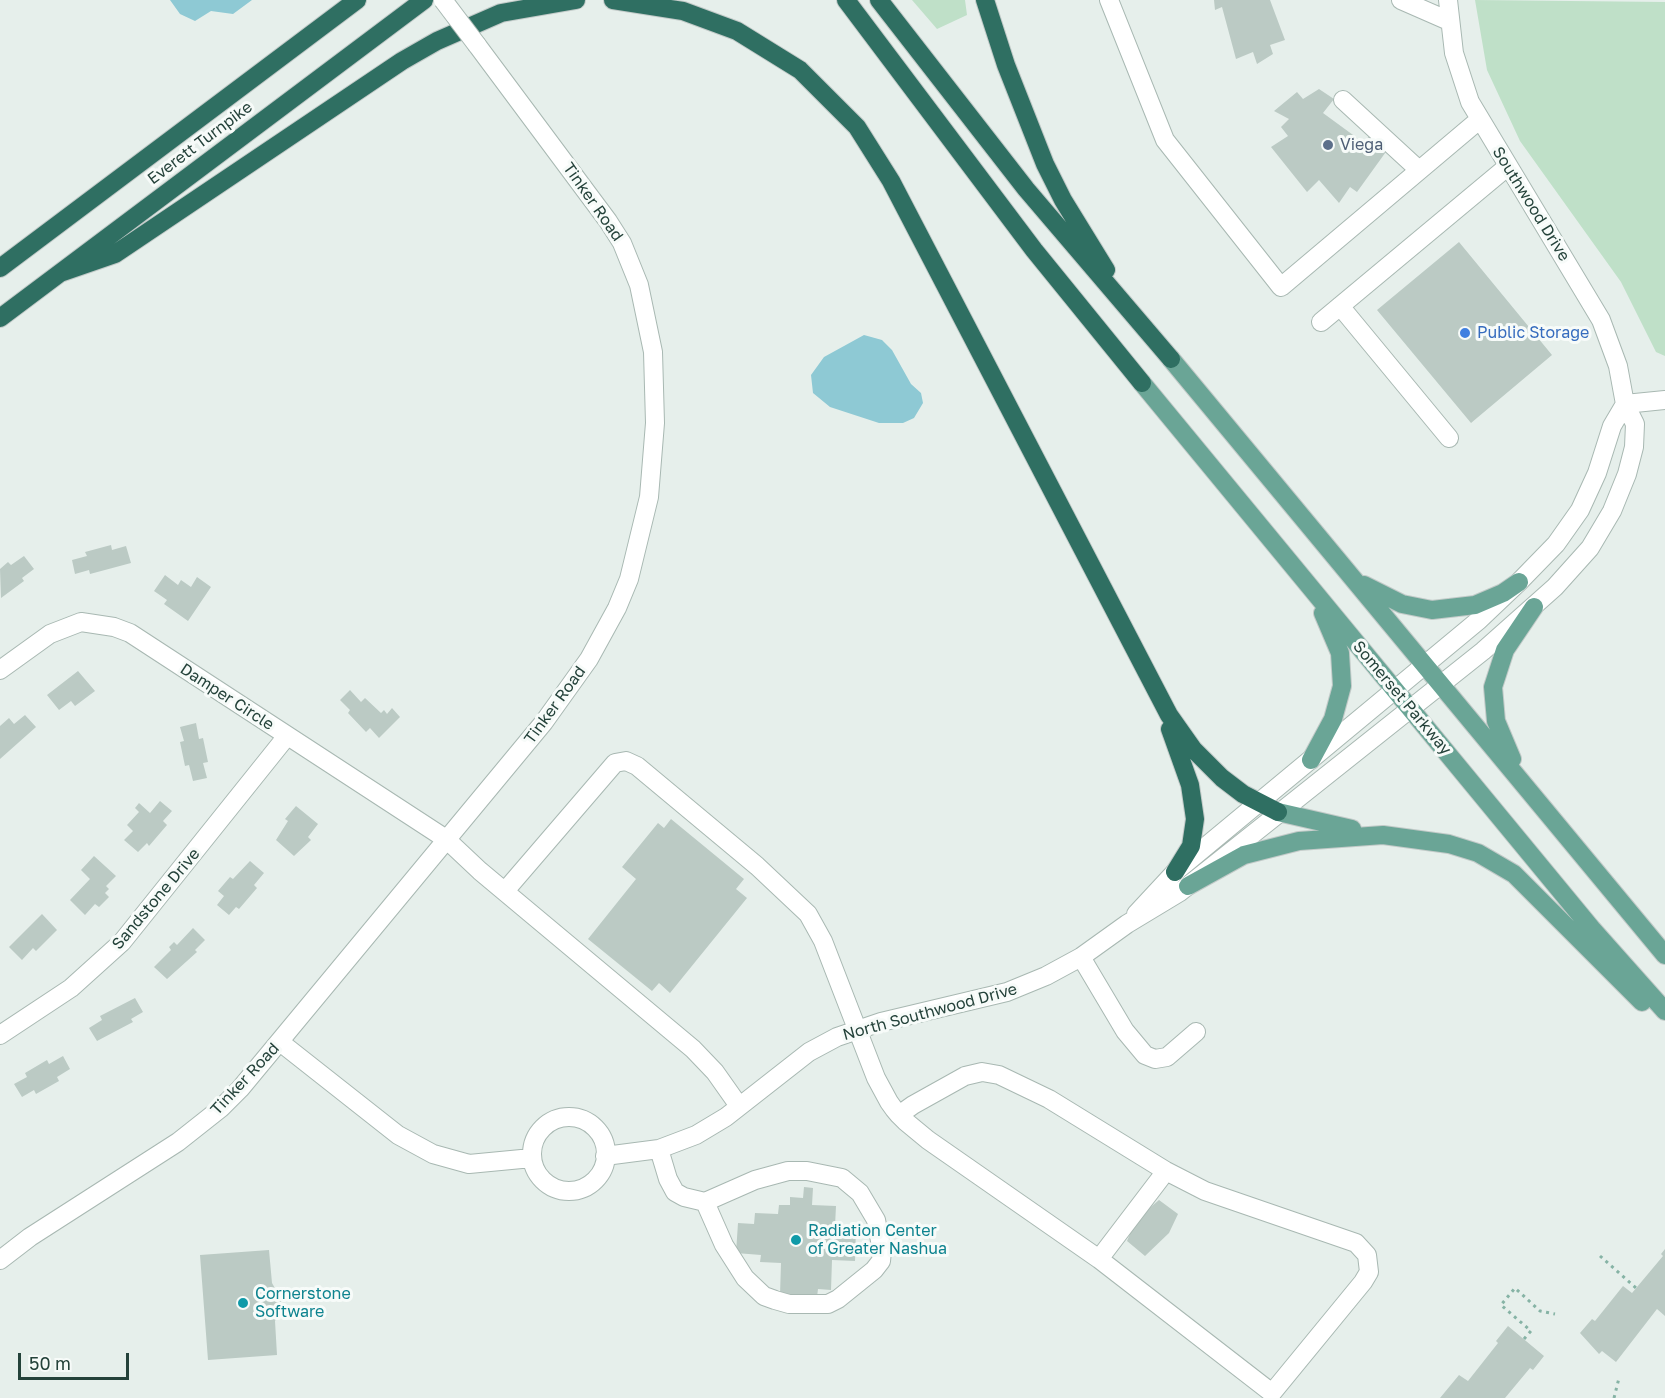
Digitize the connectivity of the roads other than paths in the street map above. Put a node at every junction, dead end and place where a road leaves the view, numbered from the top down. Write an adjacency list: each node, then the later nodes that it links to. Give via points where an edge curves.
1 (357, 0): 17 (highway, Everett Turnpike)
2 (424, 0): 18 (highway, Everett Turnpike)
3 (443, 0): 43 (street, Tinker Road, bridge, via 622,243 639,285 649,328 655,384 649,497 629,579 617,608 589,659 544,722)
4 (576, 0): 18 (highway, via 501,13 437,41 116,254)
5 (613, 0): 32 (highway, via 683,11 737,31 808,76 857,127 891,181)
6 (846, 0): 23 (highway, via 1045,265)
7 (879, 0): 22 (highway, via 1026,189)
8 (986, 0): 22 (highway, via 1015,90 1057,188 1098,258)
9 (1109, 0): 16 (street, via 1164,140 1281,287)
10 (1401, 0): 12 (street)
11 (1448, 0): 12 (street, Southwood Drive)
12 (1449, 21): 14 (street, Southwood Drive, via 1460,77)
13 (1343, 100): 16 (street)
14 (1479, 120): 15 (street, Southwood Drive); 16 (street)
15 (1507, 167): 19 (street); 25 (street, Southwood Drive, via 1601,320 1618,366)
16 (1419, 170)
17 (0, 268)
18 (60, 273): 20 (highway, Everett Turnpike)
19 (1340, 306): 21 (street); 26 (street)
20 (0, 318)
21 (1321, 322)
22 (1171, 359): 27 (main road)
23 (1142, 383): 28 (main road, Somerset Parkway)
24 (1665, 400): 25 (street)
25 (1625, 404): 29 (street, via 1612,426 1580,510 1556,544); 30 (street, Southwood Drive, via 1634,417 1635,439 1627,474 1612,511 1581,558)
26 (1449, 438)
27 (1348, 572): 29 (main road, via 1391,600 1432,610 1475,605); 31 (main road)
28 (1304, 580): 35 (main road, Somerset Parkway); 38 (main road, via 1330,627 1342,670 1337,710)
29 (1519, 582): 31 (street)
30 (1534, 607): 34 (street, Southwood Drive); 39 (main road, via 1505,650 1493,696 1502,738)
31 (1425, 664): 34 (main road); 35 (street, North Southwood Drive)
32 (1142, 667): 40 (highway, via 1193,749 1222,778); 44 (highway, via 1180,754 1194,804 1193,840)
33 (0, 670): 37 (street, Damper Circle, via 64,627 81,622 114,627 130,633)
34 (1441, 684): 36 (street, Southwood Drive); 39 (main road)
35 (1395, 690): 36 (main road, Somerset Parkway); 38 (street, North Southwood Drive)
36 (1410, 708): 41 (street, North Southwood Drive); 50 (main road, Somerset Parkway)
37 (287, 736): 43 (street, Damper Circle); 54 (street, Sandstone Drive, via 122,942 70,988)
38 (1311, 760): 40 (street, North Southwood Drive)
39 (1536, 799): 48 (main road)
40 (1259, 803): 41 (highway); 44 (street, North Southwood Drive)
41 (1278, 812): 42 (main road); 45 (street, North Southwood Drive)
42 (1383, 835): 45 (main road, via 1324,838 1270,847 1234,860); 51 (main road, via 1449,844 1478,853 1508,870)
43 (446, 838): 46 (street, Damper Circle); 55 (street, Tinker Road)
44 (1176, 872): 47 (street, North Southwood Drive)
45 (1188, 886): 47 (street, North Southwood Drive)
46 (505, 891): 52 (street, via 615,763 626,761 802,906 823,941); 56 (street, Damper Circle, via 693,1049)
47 (1127, 924): 49 (street, North Southwood Drive)
48 (1665, 955)
49 (1081, 957): 52 (street, North Southwood Drive, via 1007,992); 53 (street, via 1125,1031 1145,1054 1155,1059 1167,1057)
50 (1665, 1011)
51 (1665, 1022)
52 (857, 1029): 56 (street, North Southwood Drive, via 809,1052); 57 (street, via 876,1078)
53 (1196, 1032)
54 (0, 1035)
55 (280, 1042): 60 (street, via 398,1135 434,1154 469,1164); 64 (street, Tinker Road, via 240,1089 200,1125)
56 (740, 1106): 58 (street, North Southwood Drive, via 696,1135)
57 (899, 1115): 61 (street, via 965,1076 993,1073 1049,1099); 63 (street, via 934,1144)
58 (659, 1149): 59 (street, North Southwood Drive); 62 (street, via 675,1192)
59 (605, 1156): 60 (street, via 601,1171 591,1183 570,1191 548,1184); 60 (street, via 604,1143 597,1131 587,1122 567,1117 554,1120 538,1132)
60 (532, 1158)
61 (1166, 1171): 63 (street); 63 (street, via 1205,1191 1356,1243 1369,1260 1367,1277 1272,1394)
62 (705, 1202): 62 (street, via 788,1171 842,1178 860,1193 876,1220 881,1261 828,1304 775,1300 764,1296 745,1278 724,1245)
63 (1100, 1259)
64 (0, 1260)

